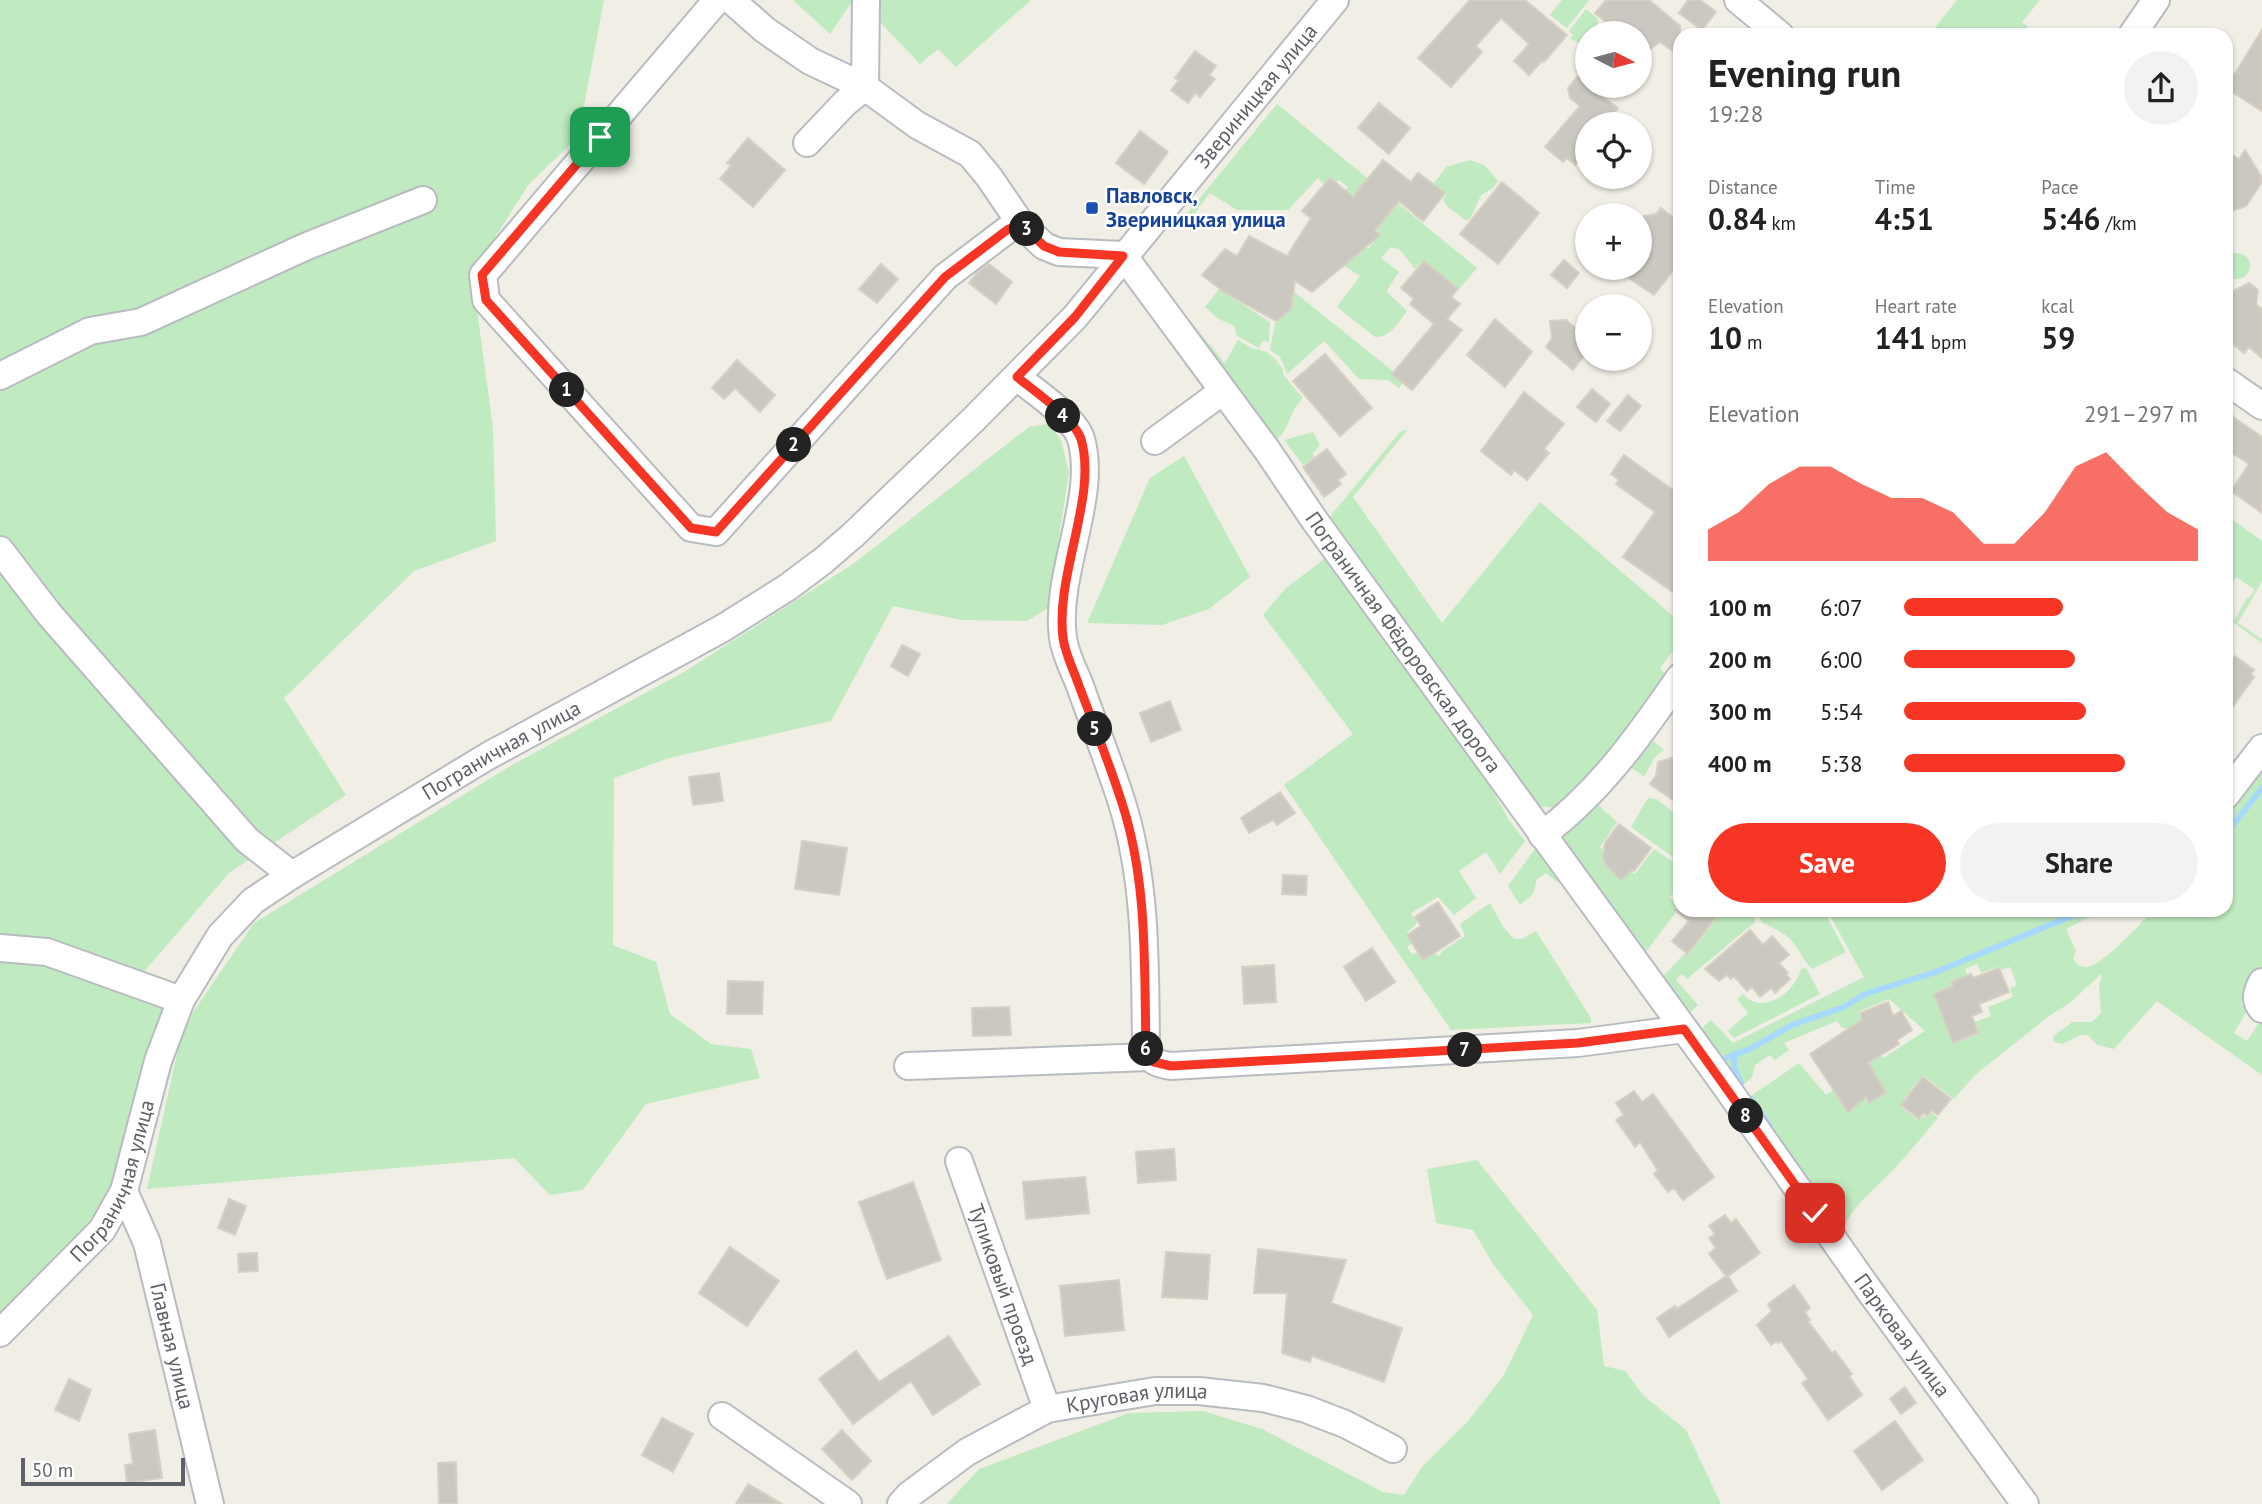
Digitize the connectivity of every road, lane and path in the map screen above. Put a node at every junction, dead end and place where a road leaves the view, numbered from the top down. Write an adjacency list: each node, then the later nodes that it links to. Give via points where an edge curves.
1 (717, 0): 12 (street, via 482,275 486,300 691,528 716,532 945,277)
2 (731, 0): 9 (street, via 810,61)
3 (866, 0): 9 (street)
4 (1335, 0): 13 (street, Звериницкая улица)
5 (1738, 0): 7 (street)
6 (2156, 0): 8 (street)
7 (1772, 28)
8 (2138, 28)
9 (865, 87): 10 (street); 12 (street, via 917,125 970,154)
10 (807, 143)
11 (423, 200): 14 (street, via 141,322 90,331)
12 (1021, 224): 13 (street, via 1044,246 1059,252)
13 (1123, 256): 15 (street, Пограничная улица, via 1075,317); 17 (street, Пограничная Фёдоровская дорога)
14 (0, 376)
15 (1017, 377): 25 (street, Пограничная улица, via 853,535 788,587 688,649 488,756); 31 (street, via 1067,420 1080,435 1084,450 1082,495 1062,601 1063,641 1132,838 1141,889)
16 (2233, 386): 18 (street)
17 (1223, 391): 19 (street); 24 (street, Пограничная Фёдоровская дорога)
18 (2262, 407)
19 (1155, 441)
20 (0, 550): 25 (street, via 49,614 247,840)
21 (1673, 687): 24 (street, via 1610,770 1567,817)
22 (2262, 748): 23 (street)
23 (2233, 786)
24 (1542, 835): 30 (street, Пограничная Фёдоровская дорога)
25 (292, 875): 28 (street, Пограничная улица, via 253,901 220,936)
26 (0, 948): 28 (street, via 47,952)
27 (2262, 982): 29 (street, via 2257,997)
28 (181, 1000): 34 (street, Пограничная улица, via 158,1061)
29 (2262, 1009)
30 (1684, 1029): 31 (street, via 1578,1043 1171,1066); 42 (street, Парковая улица)
31 (1149, 1057): 32 (street)
32 (908, 1066)
33 (959, 1161): 36 (street, Тупиковый проезд)
34 (124, 1191): 35 (street, Пограничная улица, via 102,1230); 39 (street, Главная улица, via 147,1243)
35 (0, 1333)
36 (1047, 1409): 38 (street, Круговая улица, via 1155,1391 1264,1398 1345,1424); 41 (street, Круговая улица, via 967,1452)
37 (722, 1416): 40 (street)
38 (1393, 1449)
39 (210, 1504)
40 (848, 1504)
41 (901, 1504)
42 (2025, 1504)

